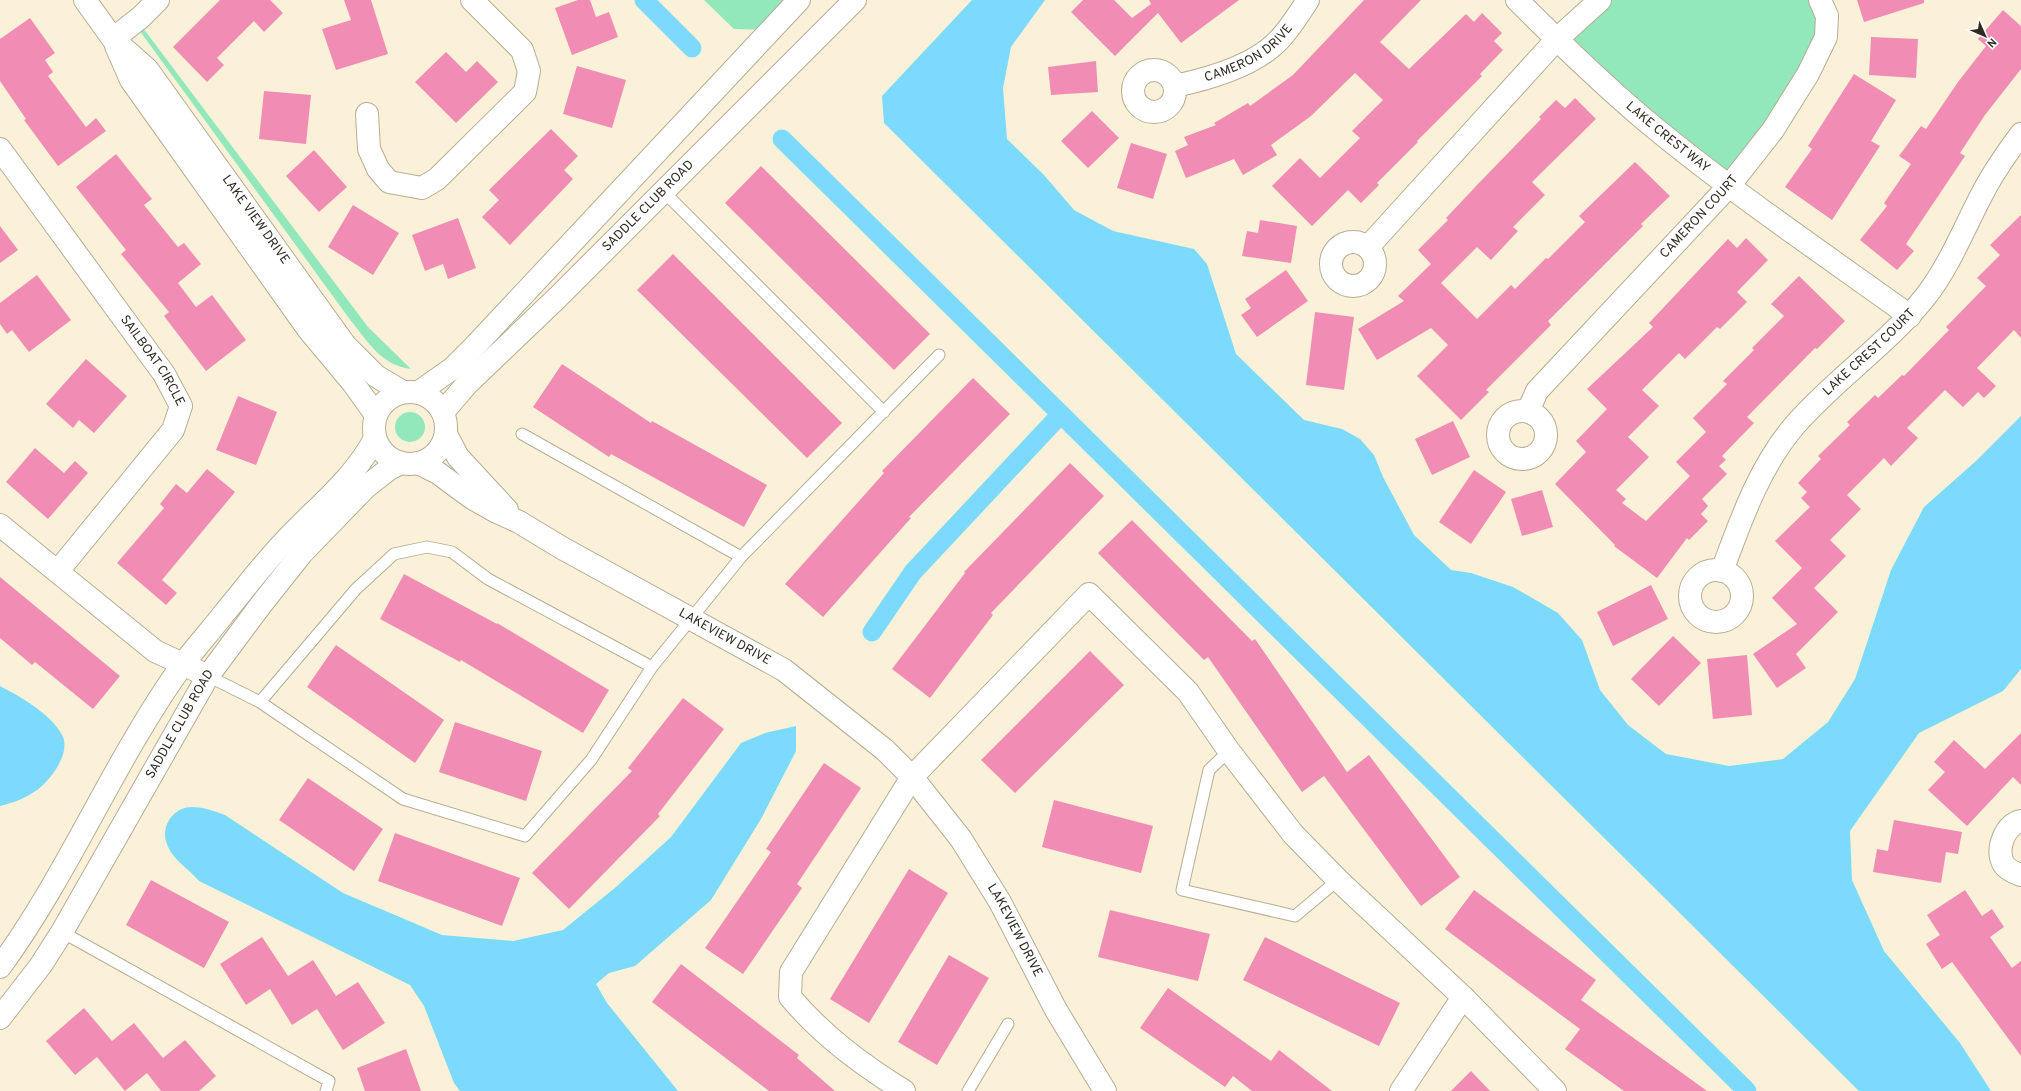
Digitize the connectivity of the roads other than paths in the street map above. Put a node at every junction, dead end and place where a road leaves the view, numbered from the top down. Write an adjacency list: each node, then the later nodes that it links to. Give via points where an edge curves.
1 (85, 0): 10 (street, LAKE VIEW DRIVE)
2 (158, 0): 10 (street, via 141,18)
3 (472, 0): 13 (street, via 522,50 529,71 525,92 436,179 422,188 389,182 378,169 369,149)
4 (799, 0): 21 (street, via 474,348 453,368)
5 (855, 0): 17 (street, SADDLE CLUB ROAD)
6 (1308, 0): 12 (street, CAMERON DRIVE, via 1277,42 1258,56 1207,79)
7 (1517, 0): 11 (street, LAKE CREST WAY)
8 (1600, 0): 11 (street)
9 (1820, 0): 16 (street, CAMERON COURT, via 1827,16 1826,37 1808,74 1773,130)
10 (113, 39): 21 (street, LAKE VIEW DRIVE, via 147,69 345,345 376,376); 25 (street, LAKE VIEW DRIVE, via 131,80 308,329)
11 (1557, 40): 16 (street, LAKE CREST WAY, via 1644,119); 18 (street)
12 (1175, 86)
13 (367, 114)
14 (2021, 134): 19 (street, LAKE CREST COURT, via 1980,196 1941,275)
15 (0, 149): 33 (street, SAILBOAT CIRCLE, via 164,374 181,406 173,430)
16 (1729, 186): 19 (street, LAKE CREST WAY); 22 (street, CAMERON COURT, via 1537,391)
17 (663, 191): 23 (street, SADDLE CLUB ROAD, via 558,297 466,384); 24 (lane)
18 (1368, 247)
19 (1910, 316): 34 (street, LAKE CREST COURT, via 1835,384 1782,442 1761,476)
20 (939, 355): 24 (lane)
21 (411, 392): 23 (street, via 429,396 438,403); 25 (street, via 392,396 382,404)
22 (1528, 411)
23 (443, 412): 26 (street)
24 (884, 412): 32 (lane)
25 (376, 415): 28 (street)
26 (446, 434): 29 (street, via 437,453); 30 (street, LAKEVIEW DRIVE, via 458,457)
27 (522, 434): 32 (lane)
28 (375, 438): 29 (street, via 390,458); 36 (street, SADDLE CLUB ROAD, via 367,454 352,472 285,541)
29 (410, 463): 30 (street, LAKEVIEW DRIVE, via 444,477 472,498); 38 (street, SADDLE CLUB ROAD, via 389,469 366,487 302,553)
30 (519, 522): 35 (street, LAKEVIEW DRIVE)
31 (0, 525): 33 (street)
32 (740, 557): 35 (lane)
33 (58, 571): 36 (street, via 155,651)
34 (1722, 571)
35 (691, 619): 37 (lane); 41 (street, LAKEVIEW DRIVE, via 784,670 885,750)
36 (183, 664): 38 (street); 46 (street, SADDLE CLUB ROAD, via 148,718 47,895)
37 (652, 667): 39 (lane, via 488,579 452,552 427,547 394,554 356,589); 39 (lane, via 590,760 525,836 404,799)
38 (208, 676): 39 (lane); 45 (street, SADDLE CLUB ROAD)
39 (260, 702)
40 (1229, 751): 41 (street, via 1188,692 1089,594); 44 (street, via 1293,834); 44 (lane, via 1209,770 1182,890 1295,916)
41 (912, 776): 51 (street, via 791,972 790,997 810,1020 861,1064); 53 (street, LAKEVIEW DRIVE, via 961,840 1000,902 1056,1010)
42 (2021, 821): 43 (street, via 2004,835 2000,851 2003,864)
43 (2021, 875)
44 (1338, 880): 47 (street)
45 (62, 932): 48 (street, SADDLE CLUB ROAD, via 41,965); 50 (lane, via 329,1081)
46 (0, 967)
47 (1463, 997): 54 (street); 55 (street)
48 (0, 1018)
49 (1008, 1024): 52 (lane)
50 (326, 1091)
51 (904, 1091)
52 (968, 1091)
53 (1105, 1091)
54 (1400, 1091)
55 (1555, 1091)

